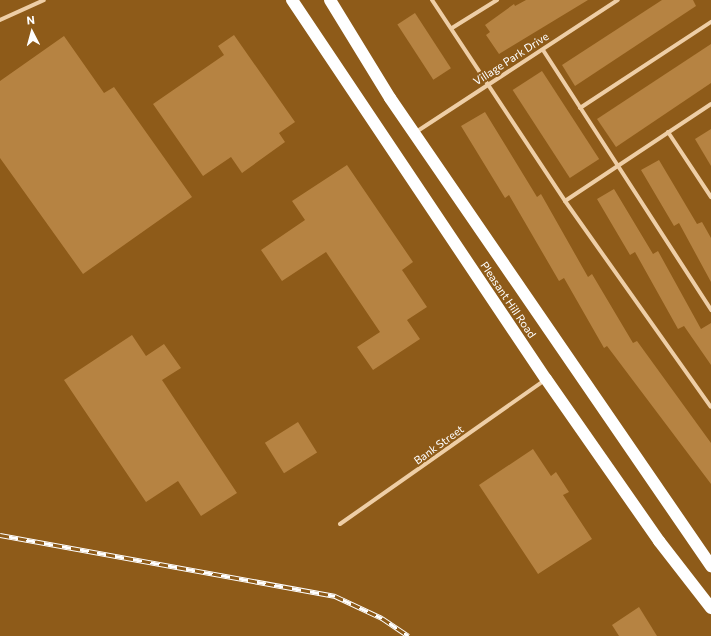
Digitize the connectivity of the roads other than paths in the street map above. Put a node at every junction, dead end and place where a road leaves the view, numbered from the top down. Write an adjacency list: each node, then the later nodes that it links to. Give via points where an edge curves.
1 (44, 0): 7 (street)
2 (292, 0): 20 (highway, Pleasant Hill Road)
3 (330, 0): 15 (highway, Pleasant Hill Road)
4 (432, 0): 9 (street)
5 (498, 0): 9 (street)
6 (618, 0): 10 (street, Village Park Drive)
7 (0, 20)
8 (711, 22): 13 (street)
9 (452, 28): 11 (street)
10 (543, 50): 11 (street, Village Park Drive); 13 (street)
11 (487, 86): 15 (street, Village Park Drive); 18 (street)
12 (711, 104): 14 (street)
13 (580, 108): 16 (street)
14 (668, 132): 16 (street); 17 (street)
15 (414, 134): 23 (highway, Pleasant Hill Road)
16 (616, 166): 18 (street); 19 (street)
17 (711, 197)
18 (565, 201): 21 (street)
19 (711, 310)
20 (546, 379): 22 (street, Bank Street); 24 (highway, Pleasant Hill Road, via 659,541)
21 (711, 407)
22 (340, 524)
23 (711, 566)
24 (711, 608)

